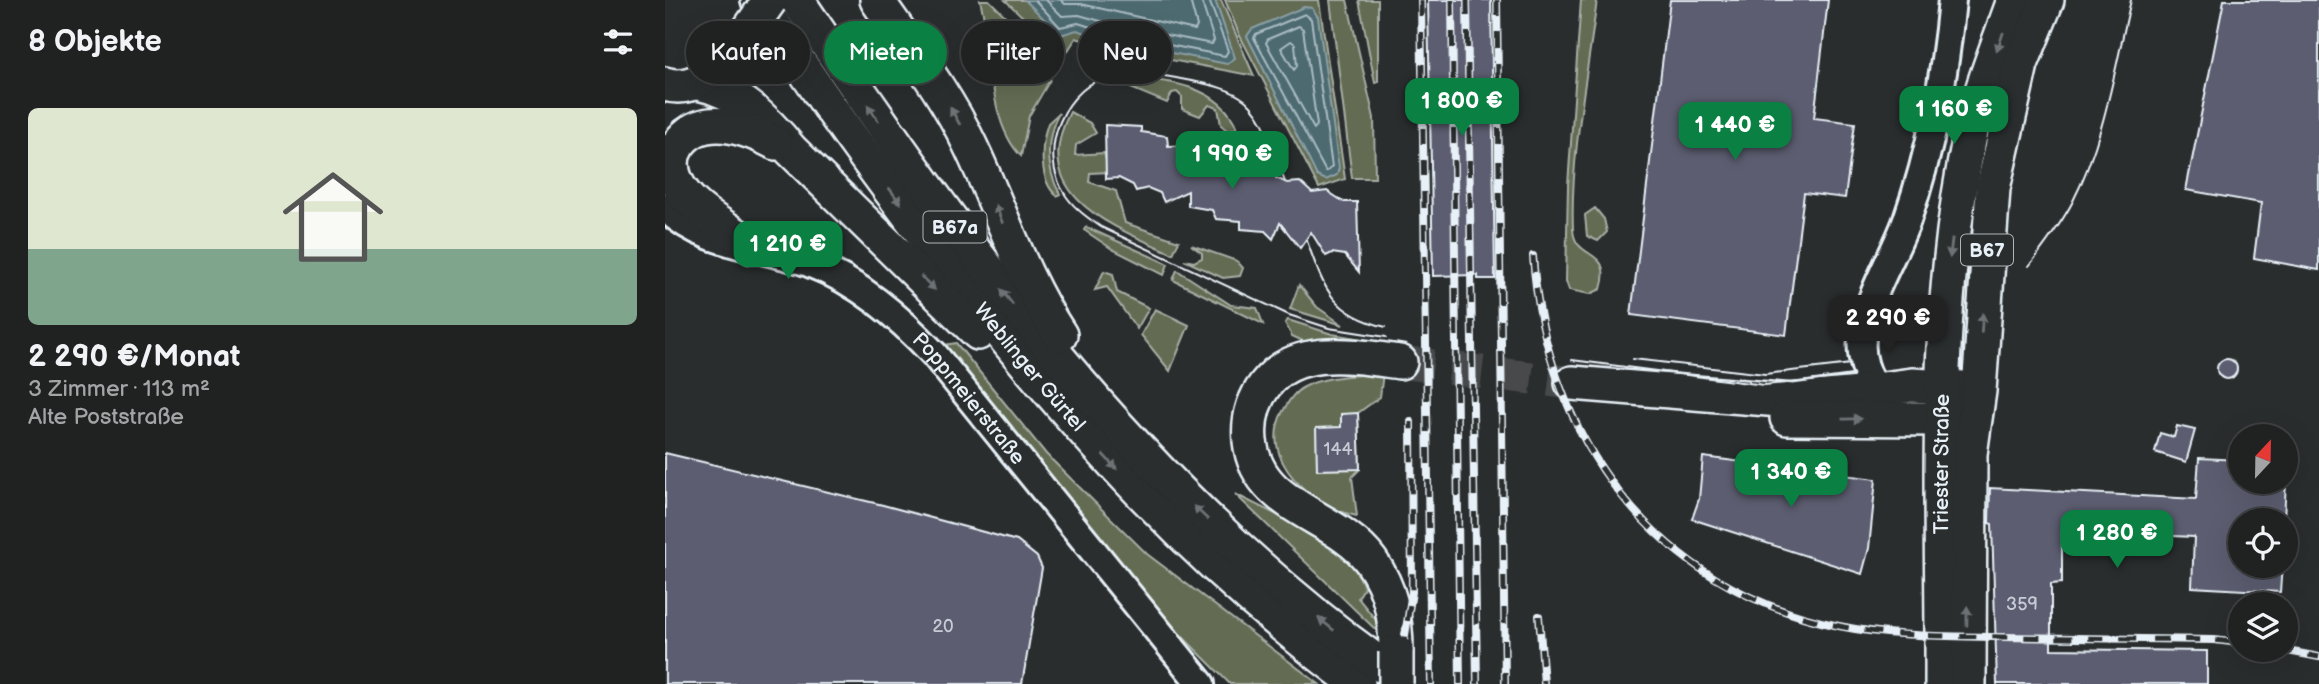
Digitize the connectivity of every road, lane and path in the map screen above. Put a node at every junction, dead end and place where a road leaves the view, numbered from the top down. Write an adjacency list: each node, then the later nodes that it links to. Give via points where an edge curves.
1 (758, 0): 13 (main road, Weblinger Gürtel / B67a, one-way to 13, via 813,86)
2 (770, 0): 8 (main road, bridge, via 716,70)
3 (797, 0): 20 (main road, Weblinger Gürtel / B67a, one-way to 3, via 1046,346 972,251)
4 (877, 0): 20 (main road, one-way to 4, via 1104,391 1060,336 1035,294 952,110)
5 (1952, 0): 16 (street, via 1947,64 1929,154 1894,255 1866,313 1861,343 1869,380)
6 (2014, 0): 15 (main road, Triester Straße / B67, one-way to 15, via 1971,130 1951,247)
7 (2047, 0): 18 (main road, Triester Straße / B67, one-way to 7, via 1993,188 2021,64)
8 (677, 90): 9 (main road, via 725,91 762,118)
9 (791, 150): 11 (main road, via 750,131 713,124 689,133 675,148 671,168 685,195); 13 (main road, one-way to 13, via 1004,362)
10 (665, 207): 11 (street, Poppmeierstraße, via 700,232)
11 (753, 247): 22 (street, Poppmeierstraße, via 836,275 905,324)
12 (1400, 362): 21 (main road, via 1342,356 1290,363 1262,389 1252,409 1249,433 1254,458 1268,483 1294,506 1352,540 1372,562 1392,603)
13 (1033, 374): 21 (main road, Weblinger Gürtel / B67a, one-way to 21, via 1104,456 1203,555 1288,629)
14 (1573, 383): 17 (main road)
15 (1942, 385): 16 (main road); 18 (main road); 19 (main road, Triester Straße / B67)
16 (1878, 388): 17 (main road, via 1793,401)
17 (1616, 389): 19 (main road, one-way to 19, via 1648,401 1760,417)
18 (1979, 391): 19 (main road); 24 (main road, Triester Straße / B67, one-way to 18, via 1971,454)
19 (1941, 419): 23 (main road, Triester Straße / B67)
20 (1131, 442): 21 (main road, Weblinger Gürtel / B67a, one-way to 20, via 1238,549)
21 (1383, 671)
22 (1201, 684)
23 (1942, 684)
24 (1969, 684)

